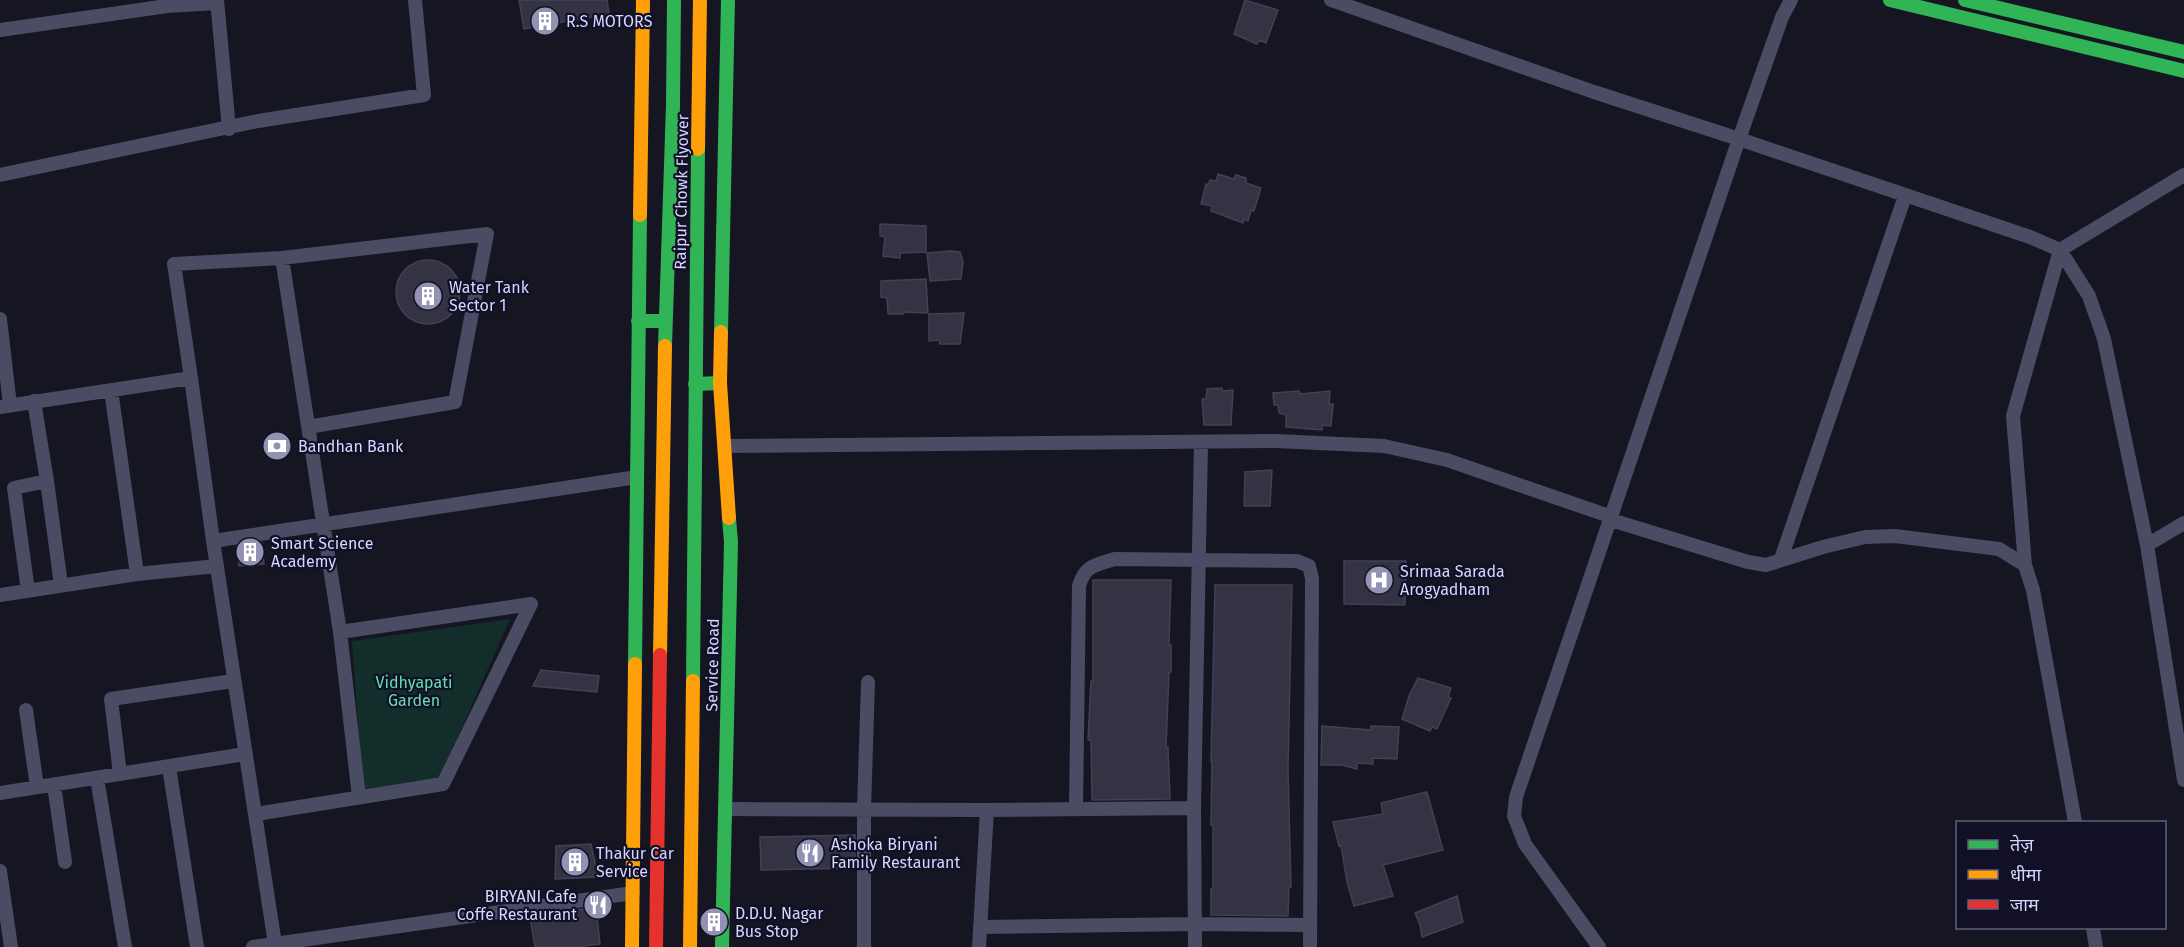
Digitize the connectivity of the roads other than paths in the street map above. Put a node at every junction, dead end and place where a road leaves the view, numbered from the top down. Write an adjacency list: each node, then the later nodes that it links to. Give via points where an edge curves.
1 (415, 0): 14 (street, via 424,95)
2 (643, 0): 22 (main road)
3 (674, 0): 23 (main road, Raipur Chowk Flyover)
4 (700, 0): 26 (main road, Raipur Chowk Flyover)
5 (728, 0): 25 (main road, Service Road)
6 (1331, 0): 15 (street)
7 (1791, 0): 15 (street)
8 (1890, 0): 13 (main road)
9 (1967, 0): 12 (main road)
10 (217, 2): 11 (street); 14 (street)
11 (0, 30)
12 (2184, 52)
13 (2184, 71)
14 (229, 129): 16 (street)
15 (1738, 139): 18 (street); 35 (street)
16 (0, 175)
17 (2184, 175): 19 (street)
18 (1905, 196): 19 (street); 41 (street)
19 (2060, 250): 39 (street, via 2089,296 2104,339); 42 (street, via 2013,416)
20 (282, 258): 24 (street, via 174,264); 30 (street); 30 (street, via 487,234 455,402)
21 (0, 319): 29 (street)
22 (638, 321): 23 (main road); 33 (main road)
23 (665, 321): 81 (main road, Raipur Chowk Flyover)
24 (191, 378): 27 (street); 38 (street)
25 (720, 383): 26 (main road); 32 (main road, Service Road)
26 (695, 384): 82 (main road, Raipur Chowk Flyover)
27 (111, 390): 28 (street); 44 (street)
28 (34, 401): 29 (street); 34 (street)
29 (5, 406)
30 (308, 427): 36 (street)
31 (1202, 443): 32 (street); 35 (street, via 1276,441 1384,446 1447,460); 40 (street)
32 (725, 446): 62 (main road, Service Road, via 731,542)
33 (637, 477): 36 (street); 70 (main road)
34 (47, 481): 45 (street); 46 (street, via 14,488)
35 (1612, 519): 41 (street, via 1748,562 1766,565); 88 (street, via 1516,797 1514,816 1526,844)
36 (323, 523): 38 (street); 48 (street)
37 (2184, 523): 39 (street)
38 (213, 541): 43 (street)
39 (2147, 545): 56 (street)
40 (1199, 559): 61 (street); 64 (street, via 1116,560 1093,566 1083,574 1079,586); 72 (street, via 1297,561 1309,566)
41 (1781, 559): 42 (street, via 1865,537 1895,536 1999,549)
42 (2025, 565): 67 (street, via 2033,590)
43 (217, 566): 44 (street); 49 (street)
44 (137, 574): 45 (street)
45 (61, 585): 46 (street)
46 (28, 591): 47 (street)
47 (0, 595)
48 (340, 632): 60 (street); 60 (street, via 531,604 443,784)
49 (233, 681): 52 (street); 54 (street, via 111,699)
50 (868, 682): 63 (street)
51 (26, 711): 58 (street)
52 (245, 754): 53 (street); 66 (street)
53 (169, 767): 54 (street); 78 (street)
54 (120, 774): 55 (street)
55 (97, 778): 57 (street); 77 (street)
56 (2184, 780)
57 (54, 785): 58 (street); 68 (street)
58 (37, 787): 59 (street)
59 (0, 793)
60 (359, 797): 66 (street)
61 (1194, 808): 64 (street); 71 (street)
62 (725, 809): 63 (street); 83 (main road, Service Road)
63 (864, 809): 65 (street); 84 (street)
64 (1076, 809): 65 (street)
65 (987, 810): 73 (street)
66 (256, 813): 75 (street)
67 (2075, 821)
68 (65, 861)
69 (0, 872): 76 (street)
70 (633, 893): 75 (street); 80 (main road)
71 (1195, 924): 72 (street); 73 (street); 86 (street)
72 (1310, 925): 87 (street)
73 (980, 927): 85 (street)
74 (2093, 929): 89 (street)
75 (275, 944): 79 (street)
76 (11, 947)
77 (125, 947)
78 (197, 947)
79 (253, 947)
80 (632, 947)
81 (656, 947)
82 (690, 947)
83 (722, 947)
84 (864, 947)
85 (979, 947)
86 (1195, 947)
87 (1310, 947)
88 (1599, 947)
89 (2097, 947)

